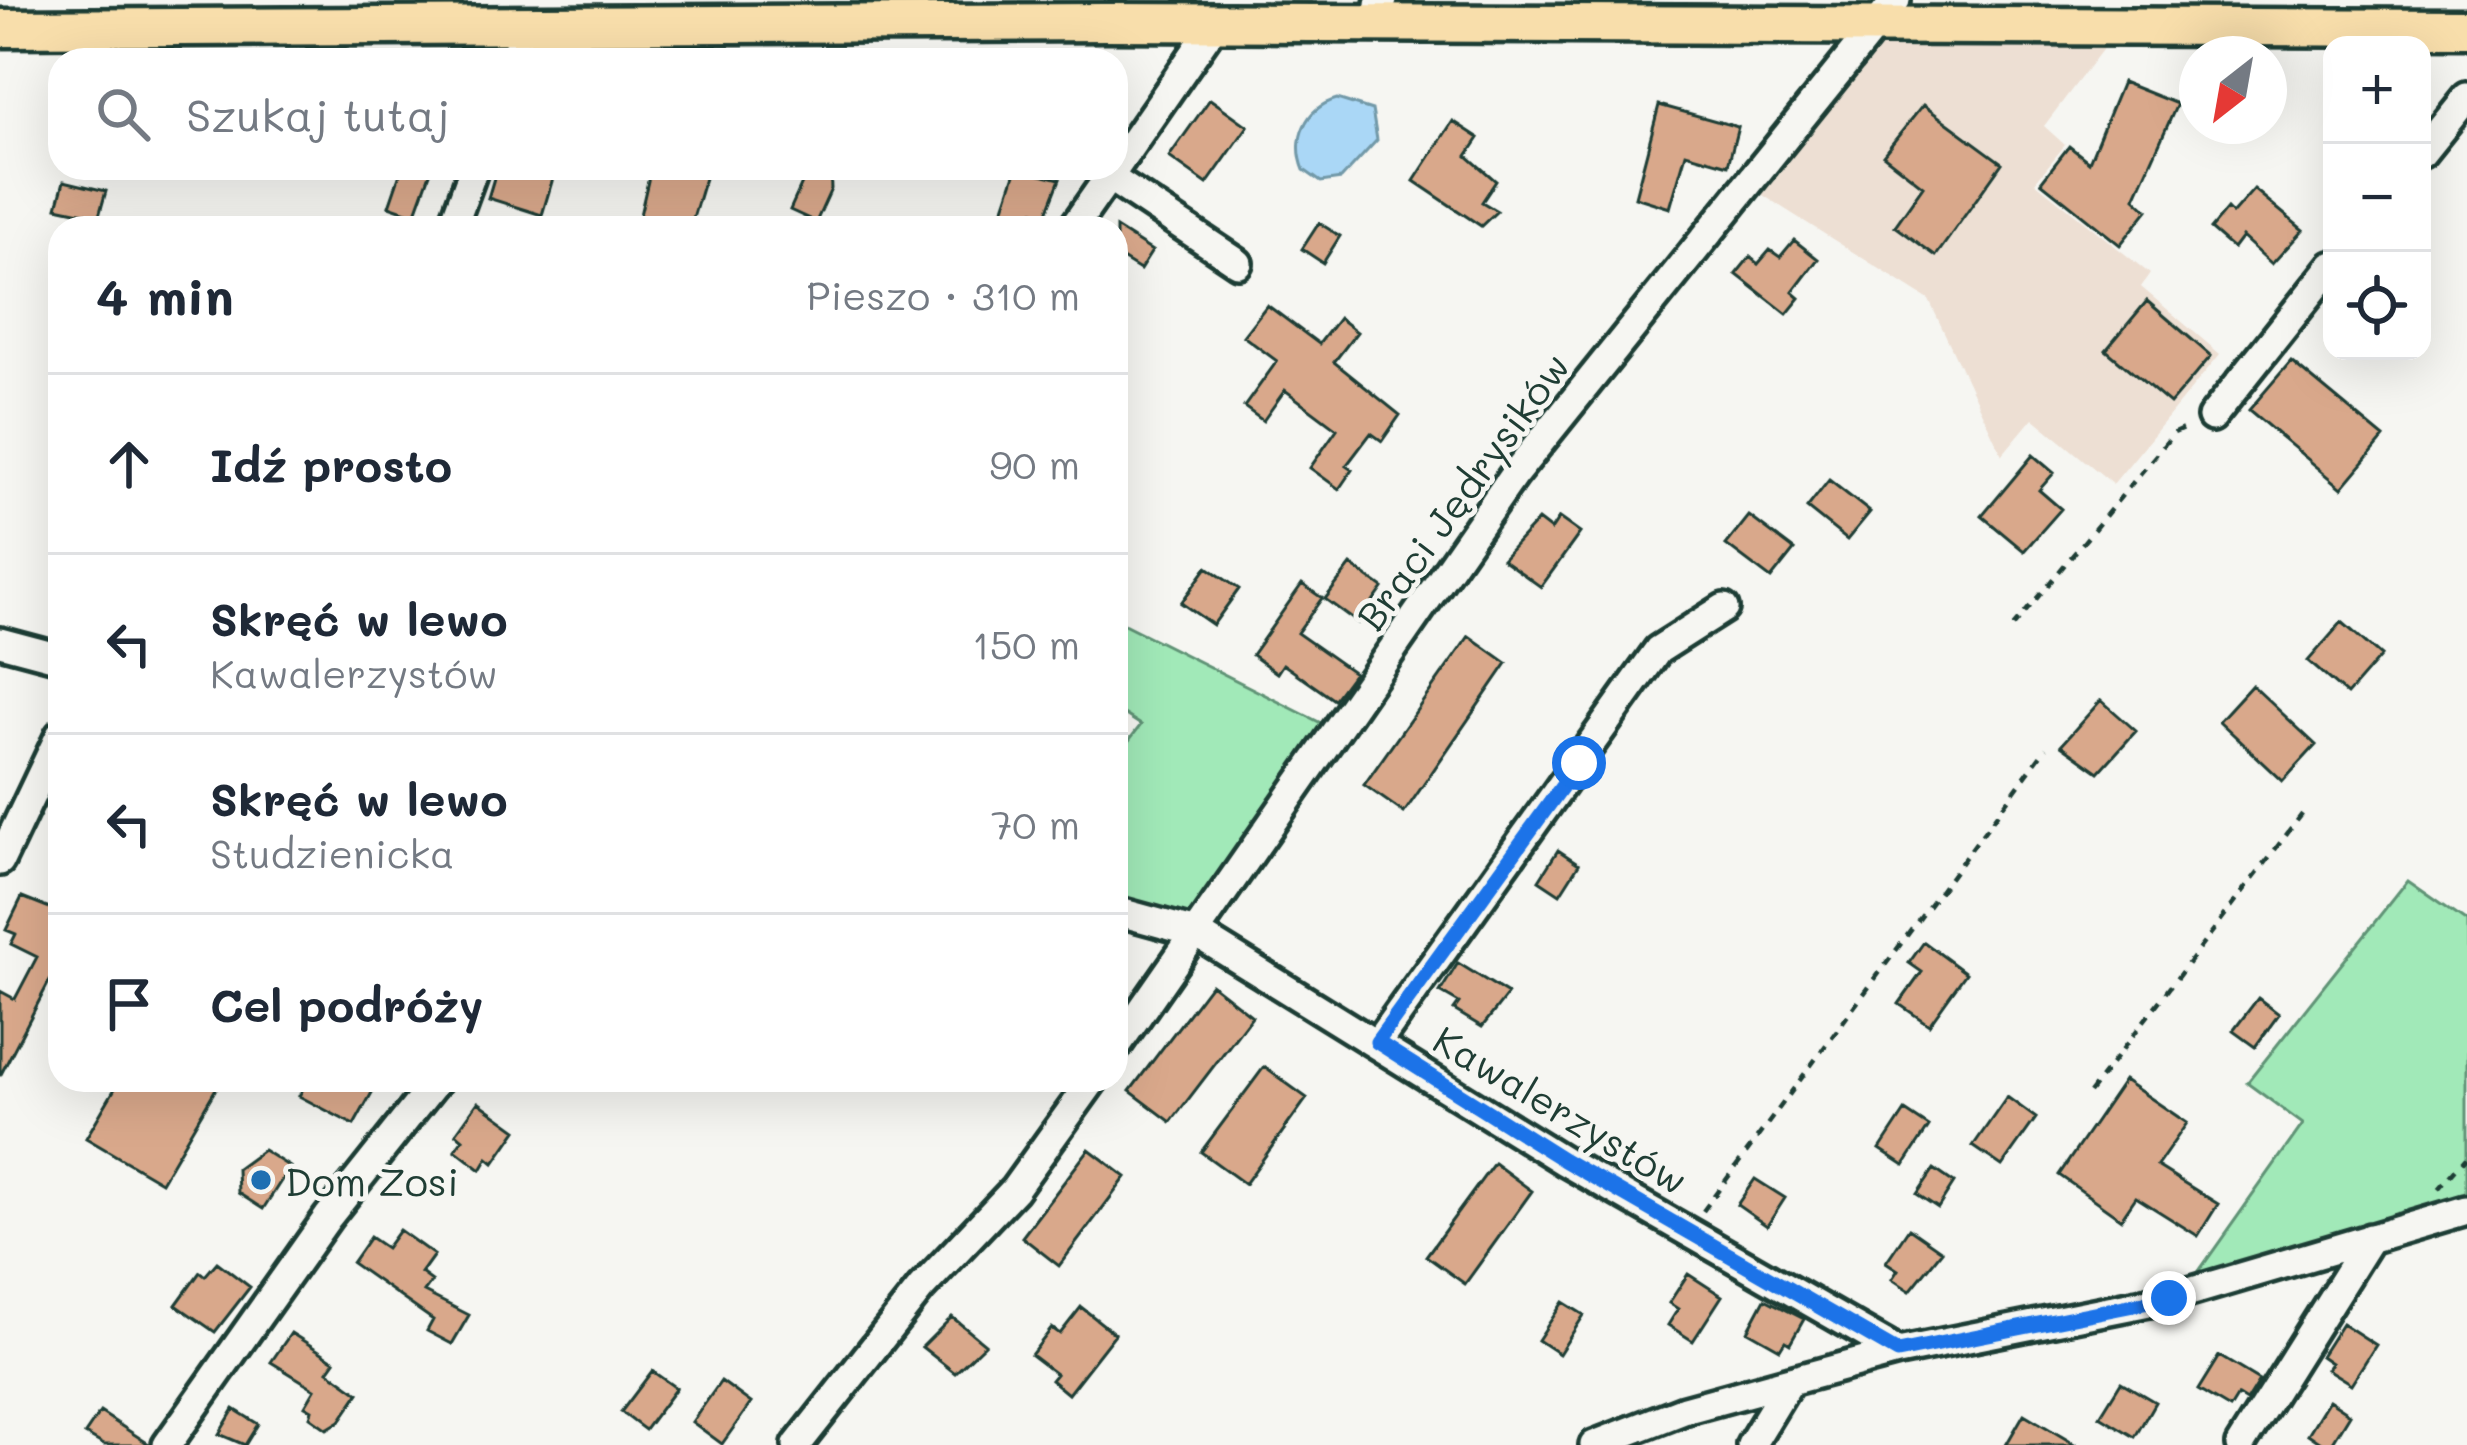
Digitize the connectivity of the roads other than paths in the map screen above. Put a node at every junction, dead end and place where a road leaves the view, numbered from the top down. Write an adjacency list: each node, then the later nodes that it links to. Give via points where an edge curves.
1 (728, 12): 2 (main road); 7 (main road)
2 (905, 12): 4 (main road)
3 (1885, 14): 4 (main road); 6 (main road); 25 (street, Braci Jędrysików, via 1513,476)
4 (1214, 25): 10 (street)
5 (0, 28): 7 (main road)
6 (2467, 28)
7 (518, 44)
8 (2467, 97): 9 (street)
9 (2429, 144)
10 (1128, 151)
11 (469, 180): 14 (street)
12 (1108, 180): 15 (street)
13 (1126, 180): 16 (street)
14 (456, 216)
15 (1082, 216)
16 (1238, 263)
17 (2323, 277): 18 (street)
18 (2212, 417)
19 (1724, 608): 27 (street, via 1658,650)
20 (0, 642): 21 (street)
21 (48, 655)
22 (48, 760): 23 (street)
23 (0, 861)
24 (1128, 914): 25 (street, Kawalerzystów)
25 (1196, 933): 26 (street, Braci Jędrysików); 27 (street, Kawalerzystów)
26 (1128, 1030)
27 (1377, 1042): 32 (street, Kawalerzystów)
28 (427, 1092): 34 (street, via 328,1216)
29 (1084, 1092): 35 (street, via 1014,1190 921,1288)
30 (2467, 1210): 31 (street)
31 (2370, 1238): 32 (street, via 2169,1298); 38 (street)
32 (1898, 1352): 33 (street)
33 (1790, 1381): 36 (street); 37 (street)
34 (167, 1445)
35 (797, 1445)
36 (1594, 1445)
37 (1751, 1445)
38 (2240, 1445)

